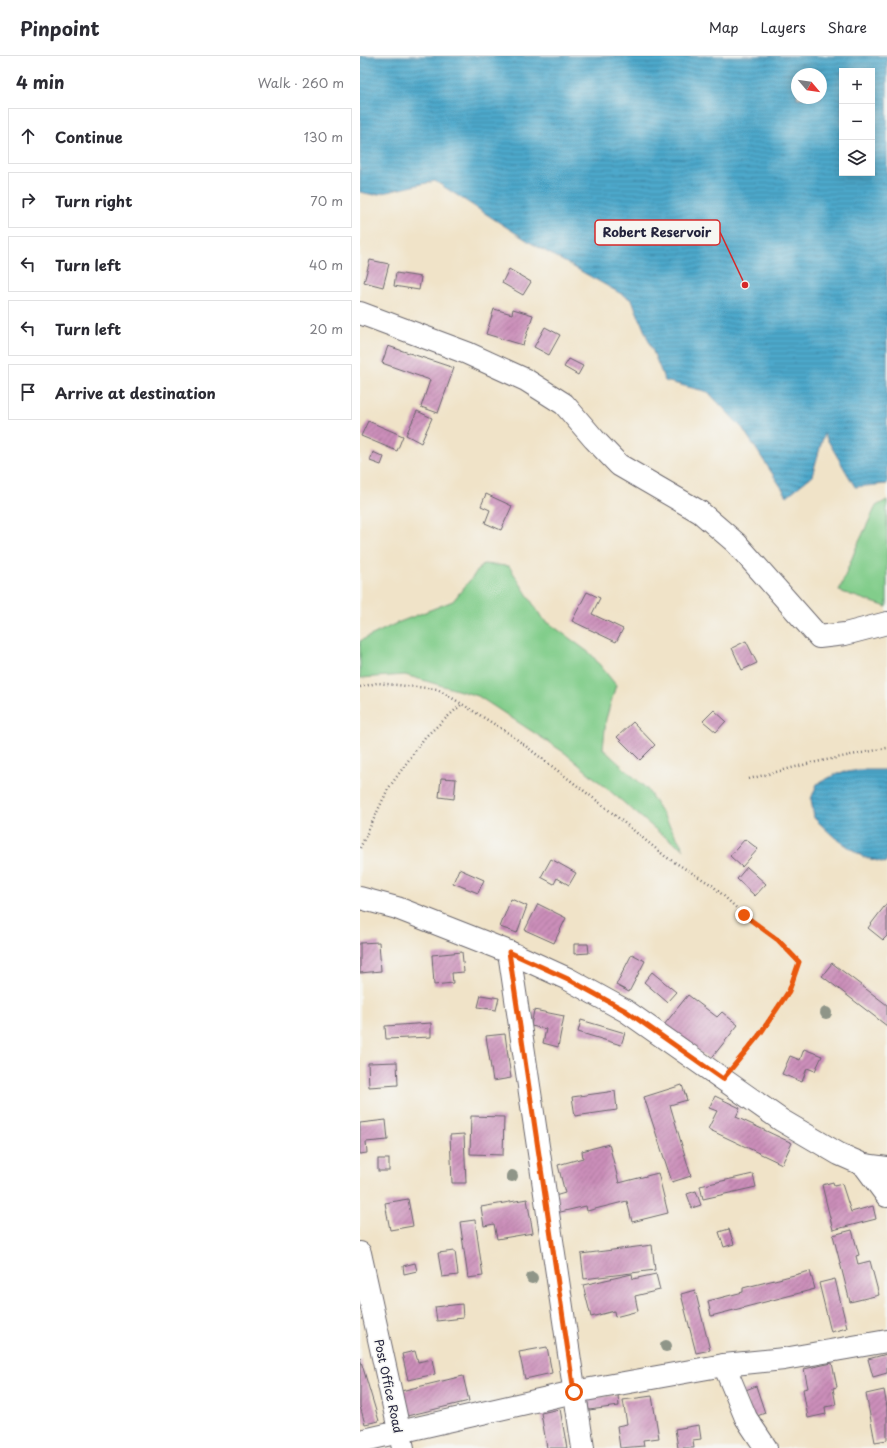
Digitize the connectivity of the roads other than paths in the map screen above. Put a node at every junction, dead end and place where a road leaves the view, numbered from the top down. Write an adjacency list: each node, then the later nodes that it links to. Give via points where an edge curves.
1 (360, 313): 2 (street, via 467,353 526,380 564,404 620,465 700,512 736,543 819,637 845,634)
2 (887, 623)
3 (360, 898): 4 (street, via 397,908)
4 (509, 952): 5 (street, via 568,979 626,1011 781,1120 839,1154); 11 (street)
5 (864, 1165): 6 (street); 7 (street)
6 (887, 1168)
7 (887, 1196)
8 (360, 1253): 12 (street, Post Office Road)
9 (887, 1341): 10 (street, via 784,1359)
10 (724, 1365): 11 (street); 15 (street, via 746,1418)
11 (574, 1392): 12 (street); 14 (street)
12 (401, 1440): 13 (street)
13 (360, 1441)
14 (583, 1448)
15 (766, 1448)

